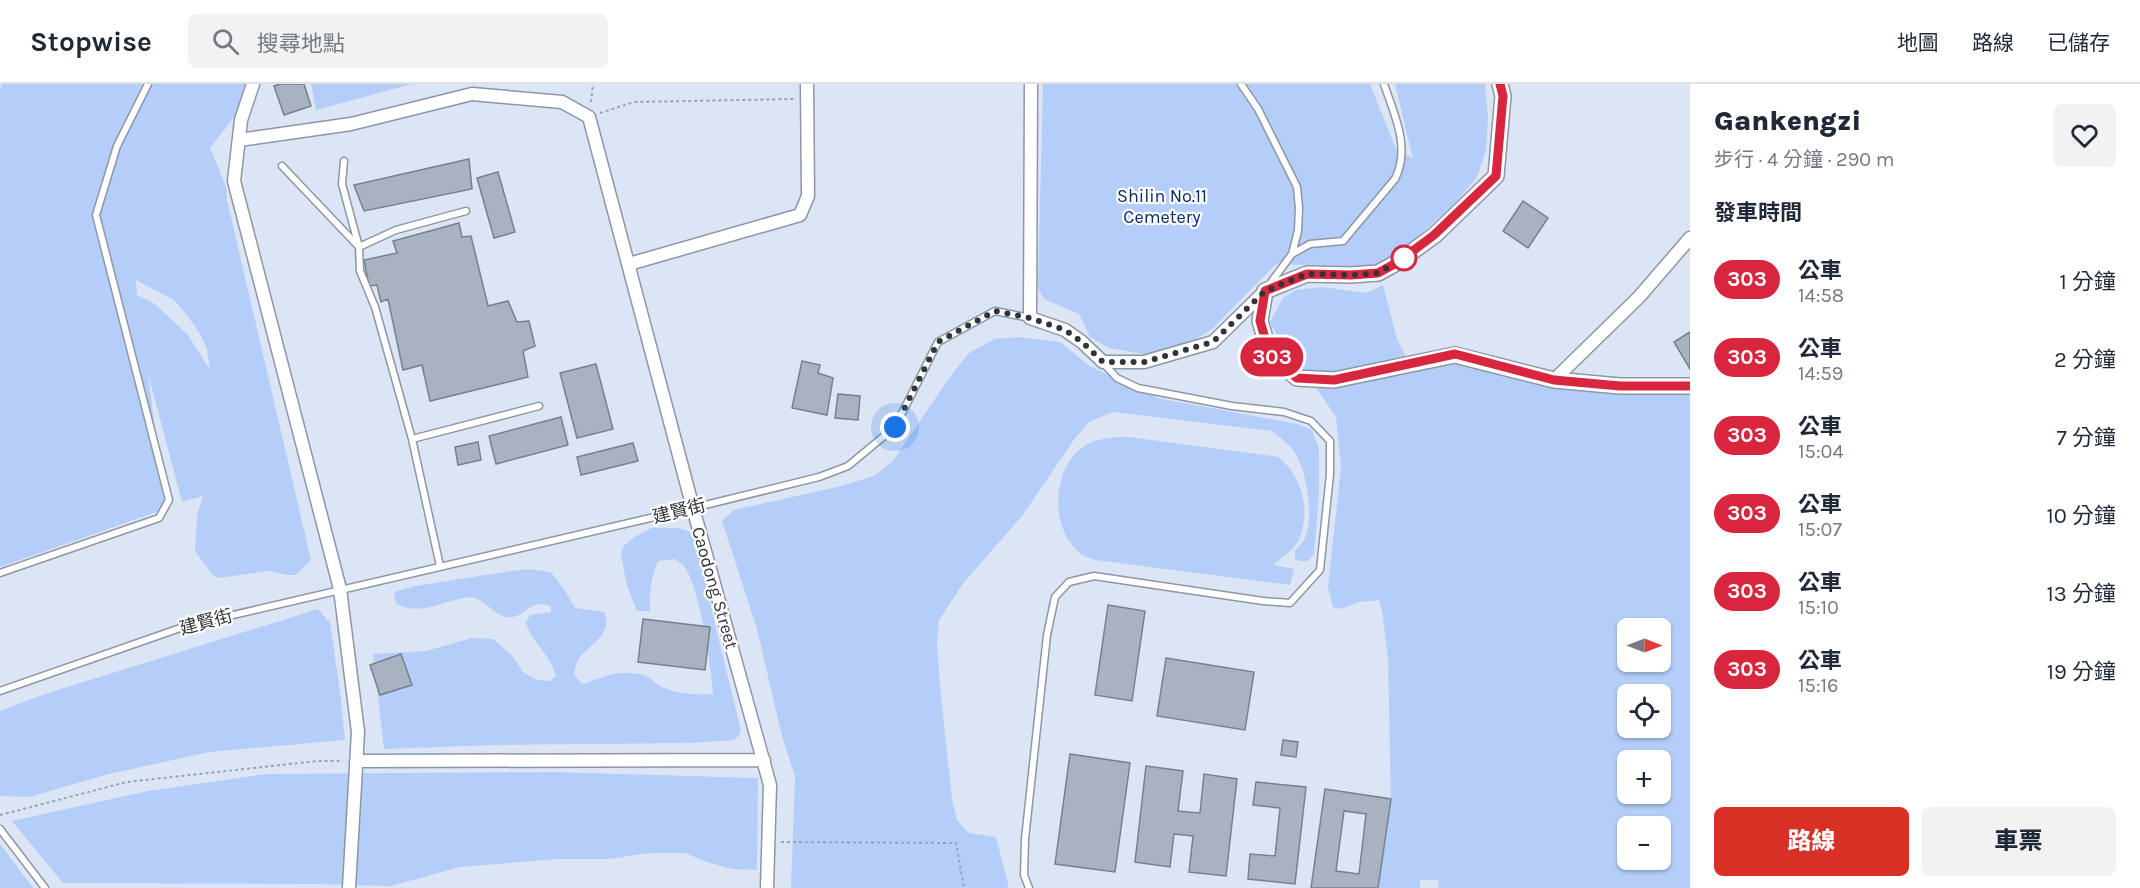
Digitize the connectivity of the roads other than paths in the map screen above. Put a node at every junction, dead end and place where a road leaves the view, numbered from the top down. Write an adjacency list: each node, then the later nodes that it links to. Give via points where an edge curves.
1 (148, 84): 26 (lane, via 117,147 96,215 169,500 159,518)
2 (253, 84): 9 (street)
3 (807, 84): 16 (street, via 808,196 800,215)
4 (1031, 84): 18 (street)
5 (1241, 84): 15 (lane, via 1297,187 1298,231)
6 (1384, 84): 15 (lane, via 1402,142 1398,173 1343,241 1310,244)
7 (1500, 84): 17 (street, via 1503,96 1496,176 1434,235 1378,273 1307,274)
8 (473, 89): 9 (street, via 351,124); 16 (street, Caodong Street, via 562,102 589,117)
9 (239, 140): 27 (street, via 234,181)
10 (344, 161): 14 (lane, via 342,184)
11 (282, 166): 14 (lane)
12 (466, 212): 14 (lane, via 396,230)
13 (1690, 238): 20 (street, via 1639,297)
14 (360, 248): 23 (lane, via 360,271 375,307)
15 (1292, 254): 17 (lane)
16 (629, 264): 24 (street, Caodong Street)
17 (1265, 291): 19 (street, via 1213,342 1144,362); 20 (street, via 1260,321 1270,355 1297,378 1334,380 1455,354)
18 (1030, 318): 19 (street, 建賢街, via 1065,330); 24 (lane, 建賢街, via 995,311 938,342 895,427 848,466 819,477)
19 (1103, 362): 35 (lane, via 1118,378 1138,388 1284,412 1311,421 1330,441 1320,570 1290,603 1094,576 1069,582 1055,597 1047,635 1025,839 1024,875)
20 (1554, 380): 21 (street, via 1620,386)
21 (1690, 386)
22 (539, 406): 23 (lane)
23 (412, 439): 25 (lane)
24 (693, 508): 25 (lane, 建賢街); 29 (street, Caodong Street)
25 (440, 566): 27 (lane, 建賢街)
26 (0, 573)
27 (340, 589): 28 (lane, 建賢街, via 186,626); 30 (street, via 358,732)
28 (0, 691)
29 (764, 760): 30 (street); 34 (street, Caodong Street, via 770,785)
30 (356, 761): 33 (street)
31 (0, 829): 32 (lane)
32 (45, 888)
33 (349, 888)
34 (767, 888)
35 (1029, 888)

